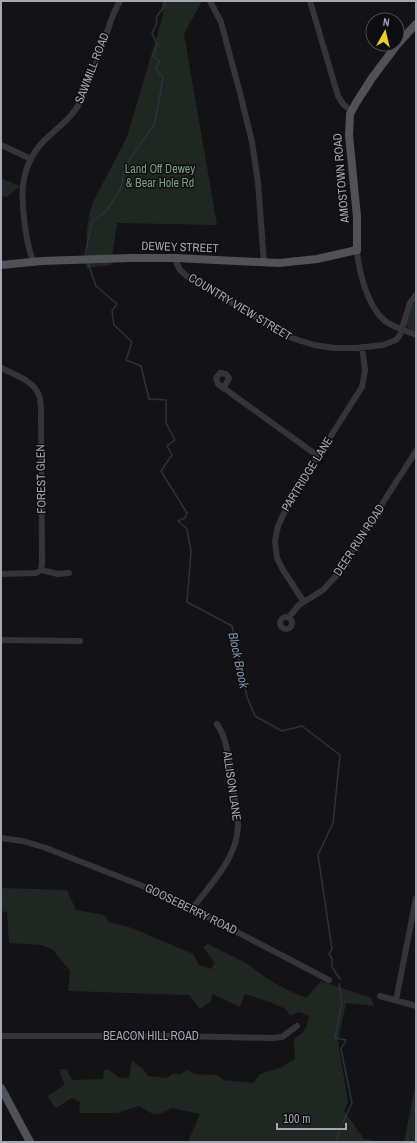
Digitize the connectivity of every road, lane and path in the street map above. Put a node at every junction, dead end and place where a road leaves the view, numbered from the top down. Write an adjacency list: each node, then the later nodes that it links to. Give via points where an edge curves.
1 (120, 1): 7 (street, SAWMILL ROAD, via 78,107 68,120 41,144)
2 (210, 1): 11 (street, via 221,22 252,142)
3 (310, 1): 5 (street, via 338,96)
4 (416, 24): 5 (main road, via 385,61)
5 (351, 111): 8 (main road, AMOSTOWN ROAD, via 349,135)
6 (1, 146): 7 (street)
7 (32, 159): 10 (street, SAWMILL ROAD, via 24,179 21,200 29,251)
8 (357, 250): 11 (main road, DEWEY STREET, via 308,260); 14 (street, AMOSTOWN ROAD, via 361,276 373,306 385,321)
9 (176, 258): 10 (main road, DEWEY STREET); 11 (main road, DEWEY STREET); 16 (street, COUNTRY VIEW STREET, via 179,268 188,277 292,338 329,348)
10 (34, 262): 12 (main road, DEWEY STREET)
11 (264, 263)
12 (1, 265)
13 (416, 295): 14 (street, via 410,303)
14 (402, 329): 15 (street, AMOSTOWN ROAD); 16 (street, COUNTRY VIEW STREET, via 399,337 393,342)
15 (416, 335)
16 (362, 347): 20 (street, PARTRIDGE LANE, via 365,370 362,387)
17 (1, 368): 21 (street, FOREST GLEN, via 32,386 39,397)
18 (224, 388): 20 (street)
19 (416, 451): 24 (street, DEER RUN ROAD, via 336,576 323,590)
20 (318, 456): 24 (street, PARTRIDGE LANE, via 285,508 275,536 279,564)
21 (41, 570): 22 (street, via 32,574); 23 (street)
22 (1, 574)
23 (69, 574)
24 (304, 602): 25 (street, DEER RUN ROAD)
25 (289, 617)
26 (1, 640): 27 (street)
27 (80, 641)
28 (217, 724): 31 (street, ALLISON LANE, via 228,755 237,808 237,832 225,866)
29 (1, 838): 31 (street, GOOSEBERRY ROAD, via 46,848)
30 (416, 898): 34 (street)
31 (193, 908): 32 (street, GOOSEBERRY ROAD)
32 (329, 980)
33 (380, 996): 34 (street)
34 (396, 1000): 35 (street)
35 (416, 1006)
36 (297, 1026): 37 (street, BEACON HILL ROAD, via 282,1037 272,1038)
37 (1, 1036)
38 (1, 1088): 39 (main road)
39 (30, 1142)

